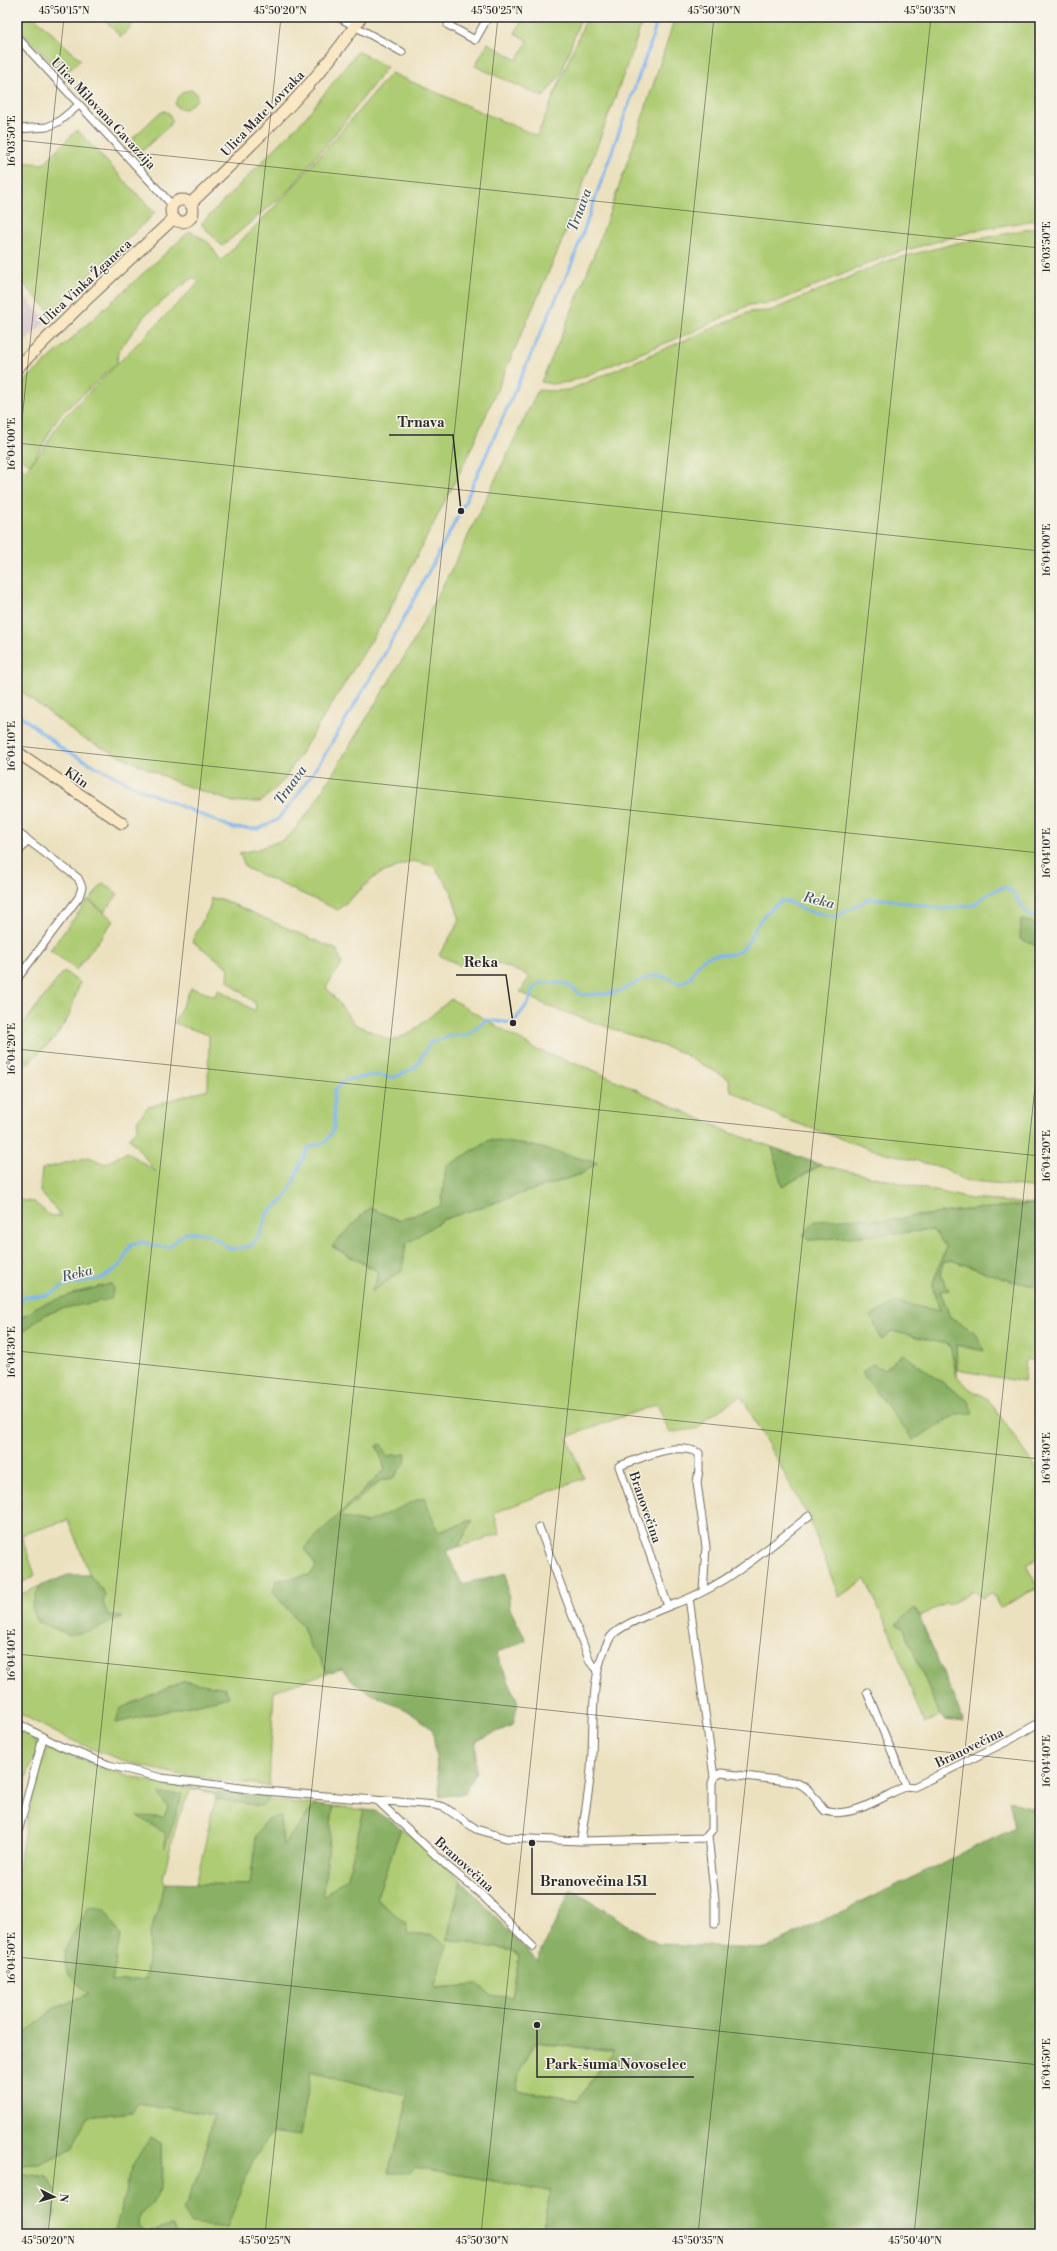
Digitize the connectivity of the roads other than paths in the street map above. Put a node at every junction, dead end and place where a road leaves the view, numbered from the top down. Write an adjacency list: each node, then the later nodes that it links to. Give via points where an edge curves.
1 (338, 17): 5 (street)
2 (361, 17): 5 (street, Ulica Mate Lovraka)
3 (453, 17): 4 (street, via 448,25 475,40)
4 (488, 17)
5 (355, 27): 7 (street); 10 (street, Ulica Mate Lovraka, via 290,107)
6 (17, 37): 8 (street, Ulica Milovana Gavazzija)
7 (402, 52)
8 (78, 105): 9 (street, via 58,122 47,127); 11 (street, Ulica Milovana Gavazzija)
9 (17, 129)
10 (190, 204): 11 (street, via 181,201); 12 (street, via 193,212 190,219 183,222)
11 (173, 206): 12 (street)
12 (174, 218): 13 (street, Ulica Vinka Žganeca)
13 (17, 368)
14 (17, 752): 15 (street, Klin)
15 (122, 823)
16 (17, 832): 17 (street)
17 (28, 840): 18 (street); 19 (street, via 78,878 82,887 79,896)
18 (17, 854)
19 (17, 979)
20 (810, 1516): 22 (street, via 731,1577)
21 (539, 1527): 25 (street, via 590,1662)
22 (703, 1591): 23 (street); 24 (street, Branovečina, via 706,1546 697,1483 699,1453 690,1449 663,1451 619,1466)
23 (689, 1598): 24 (street); 30 (street)
24 (668, 1606): 25 (street, via 638,1618 610,1637)
25 (598, 1670): 35 (street, via 593,1710 591,1769)
26 (867, 1692): 31 (street)
27 (1040, 1722): 31 (street, Branovečina, via 1010,1740 914,1787)
28 (17, 1723): 29 (street)
29 (43, 1738): 32 (street, via 110,1765 162,1778 264,1791); 33 (street)
30 (714, 1777): 31 (street, Branovečina, via 725,1773 805,1785 826,1811 834,1813 858,1809); 34 (street, via 711,1789 712,1830)
31 (906, 1786)
32 (378, 1801): 35 (street, via 427,1804 444,1808 476,1829 493,1836); 37 (street, Branovečina, via 482,1895)
33 (17, 1836)
34 (708, 1836): 35 (street, via 700,1840); 36 (street)
35 (581, 1841)
36 (715, 1924)
37 (533, 1947)

